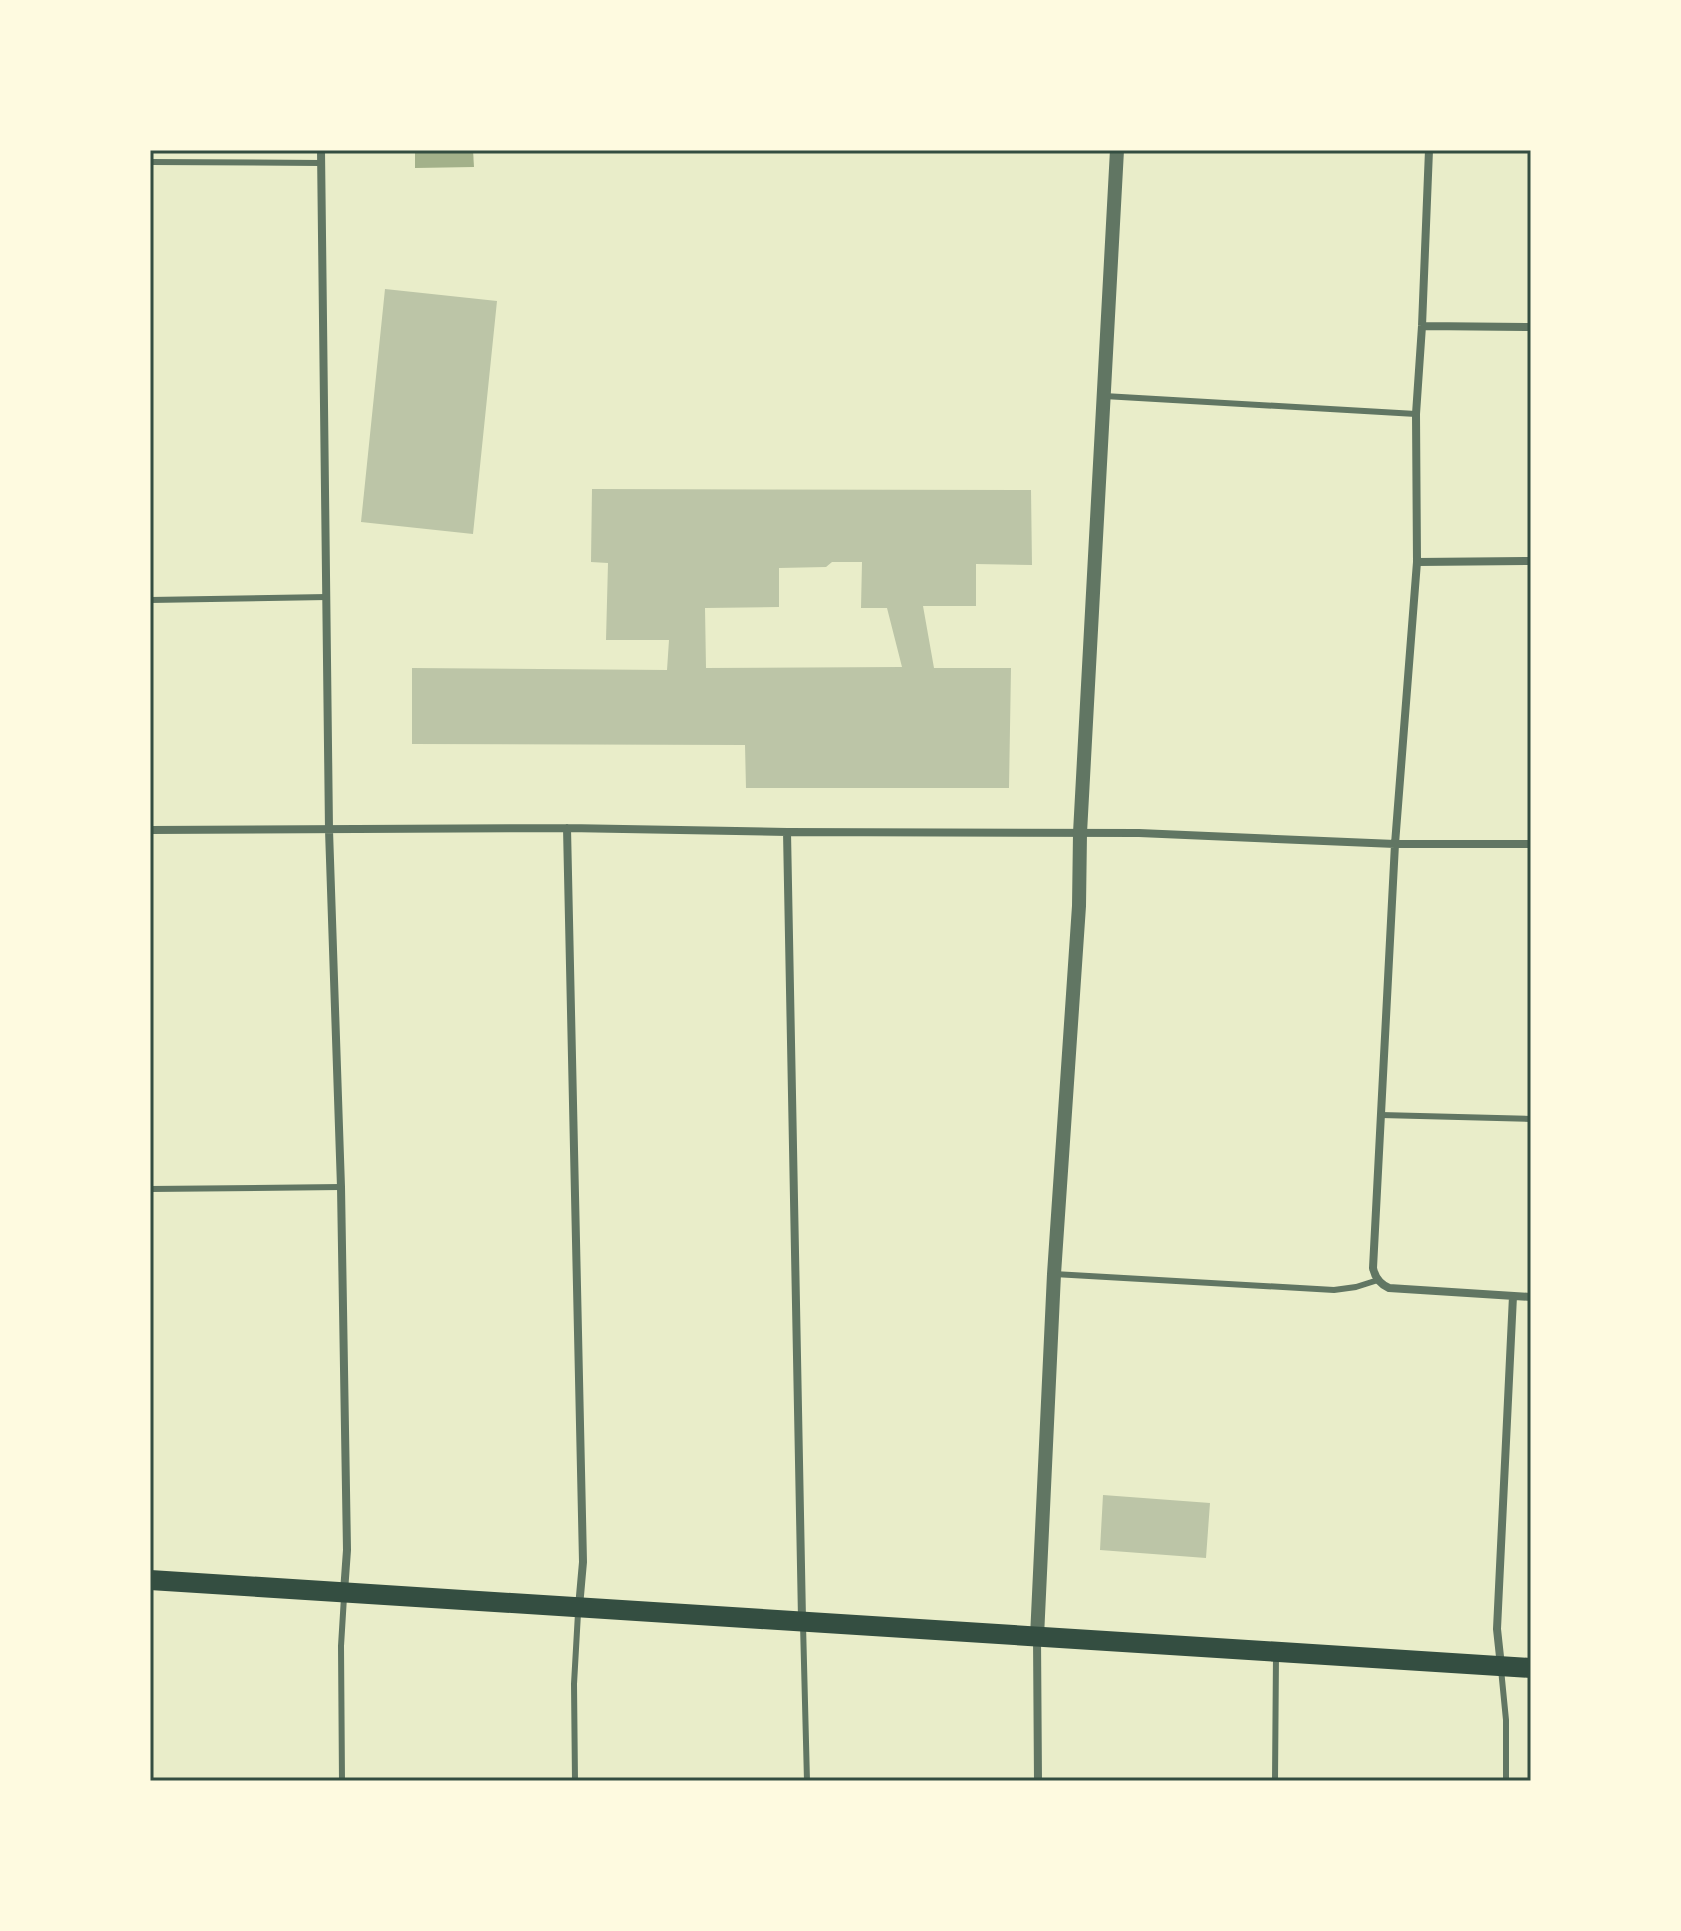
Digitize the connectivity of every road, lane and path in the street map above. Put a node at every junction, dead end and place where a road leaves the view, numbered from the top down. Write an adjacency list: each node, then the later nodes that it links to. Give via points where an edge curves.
1 (321, 150): 5 (street)
2 (1117, 150): 8 (street)
3 (1429, 150): 6 (street)
4 (150, 162): 5 (lane)
5 (321, 163): 12 (street)
6 (1422, 326): 7 (street); 9 (street)
7 (1531, 327)
8 (1103, 396): 9 (lane); 18 (street)
9 (1416, 414): 11 (street)
10 (1531, 561): 11 (street)
11 (1417, 562): 19 (street)
12 (327, 597): 13 (lane); 16 (street)
13 (150, 600)
14 (567, 828): 16 (street); 17 (street); 31 (street, via 583,1562)
15 (150, 830): 16 (street)
16 (329, 830): 23 (street)
17 (787, 832): 18 (street); 32 (street)
18 (1080, 833): 19 (street); 25 (street)
19 (1395, 844): 20 (street); 21 (street)
20 (1531, 844)
21 (1381, 1115): 22 (lane); 26 (street, via 1373,1268)
22 (1531, 1119)
23 (341, 1187): 24 (lane); 30 (street)
24 (150, 1189)
25 (1054, 1274): 26 (lane, via 1334,1290); 33 (street)
26 (1378, 1280): 27 (street, via 1389,1288)
27 (1513, 1296): 28 (street); 35 (street, via 1497,1629)
28 (1531, 1297)
29 (150, 1580): 30 (main road)
30 (344, 1593): 31 (main road); 37 (lane)
31 (579, 1607): 32 (main road); 38 (lane)
32 (802, 1621): 33 (main road); 39 (lane)
33 (1037, 1637): 34 (main road); 40 (street)
34 (1276, 1652): 35 (main road); 41 (lane)
35 (1501, 1666): 36 (main road); 42 (lane)
36 (1531, 1668)
37 (342, 1781)
38 (575, 1781)
39 (807, 1781)
40 (1038, 1781)
41 (1275, 1781)
42 (1506, 1781)

